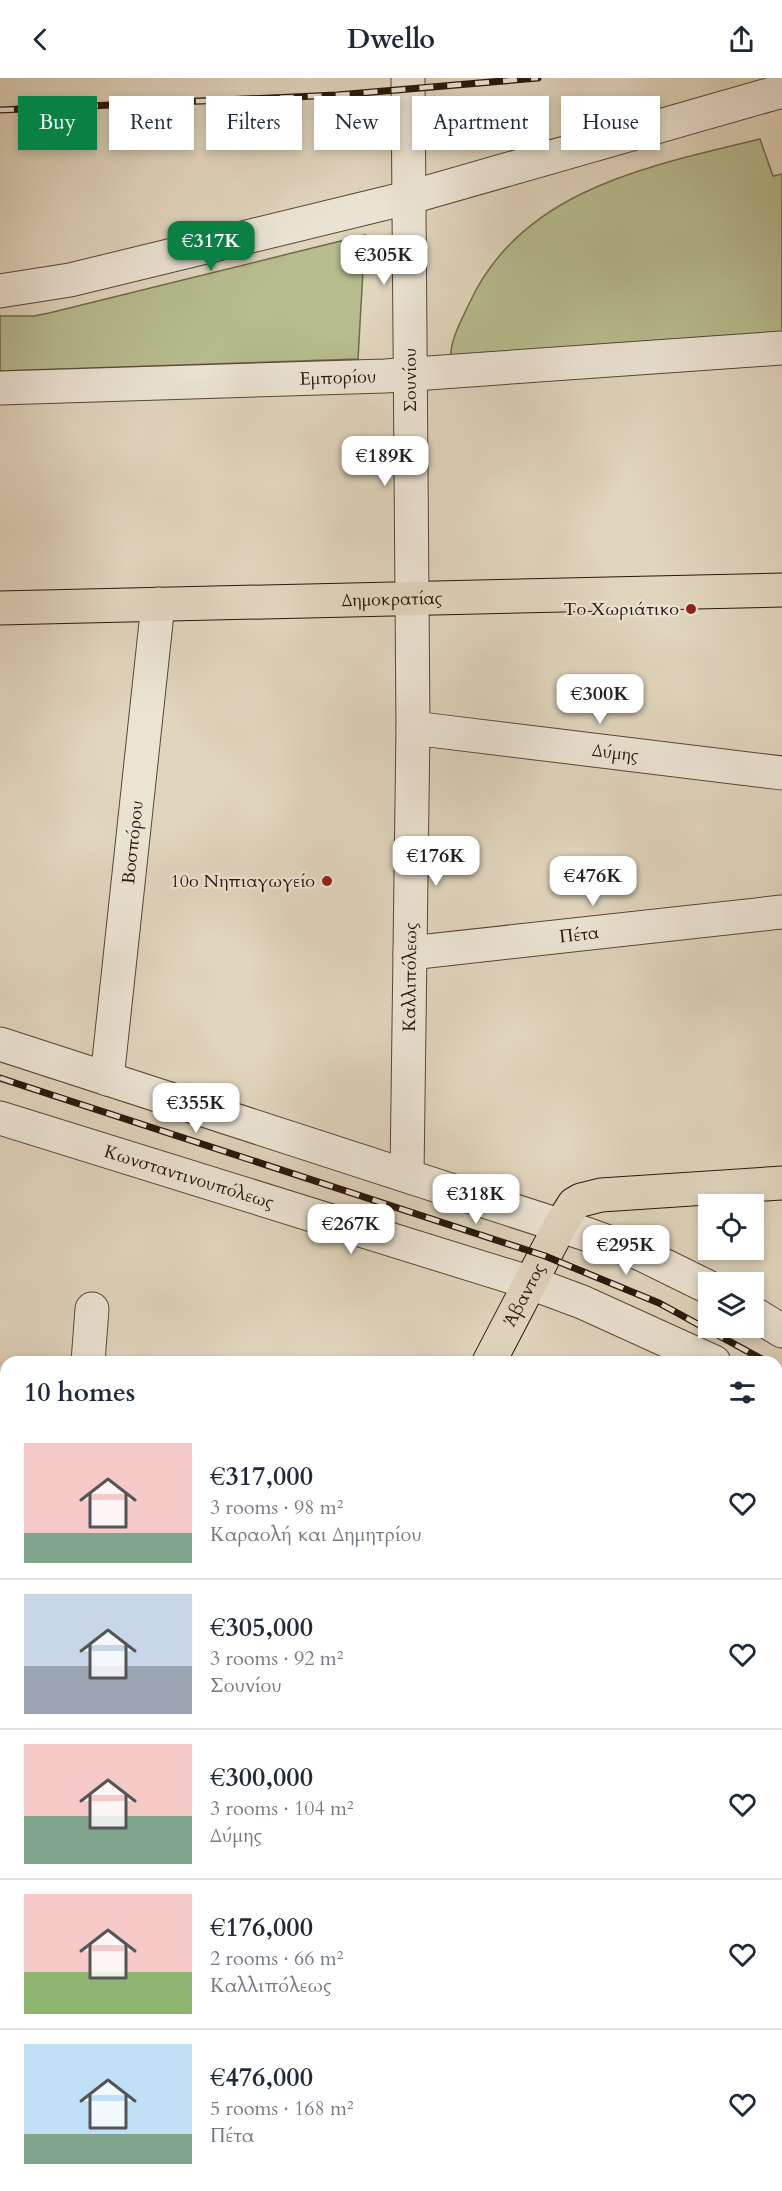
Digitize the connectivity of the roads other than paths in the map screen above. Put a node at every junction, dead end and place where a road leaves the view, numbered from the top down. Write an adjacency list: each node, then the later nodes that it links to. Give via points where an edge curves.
1 (408, 78): 3 (street, Σουνίου)
2 (782, 91): 3 (street)
3 (411, 197): 4 (street, via 70,280); 6 (street, Σουνίου)
4 (0, 291)
5 (782, 348): 6 (street, Εμπορίου)
6 (409, 374): 7 (street, Εμπορίου); 9 (street, Σουνίου)
7 (0, 388)
8 (782, 590): 9 (main road, Δημοκρατίας)
9 (411, 599): 10 (main road, Δημοκρατίας); 12 (street, Καλλιπόλεως)
10 (158, 604): 11 (main road, Δημοκρατίας); 17 (street, Βοσπόρου)
11 (0, 608)
12 (413, 728): 13 (street, Δύμης); 15 (street, Καλλιπόλεως)
13 (782, 773)
14 (782, 912): 15 (street, Πέτα)
15 (410, 953): 19 (street, Καλλιπόλεως)
16 (0, 1044): 17 (street)
17 (107, 1079): 19 (street)
18 (0, 1118): 23 (street, Κωνσταντινουπόλεως)
19 (407, 1175): 21 (street)
20 (782, 1183): 21 (main road, Άβαντος, via 601,1196 574,1204)
21 (560, 1226): 22 (street, via 640,1254); 23 (main road, Άβαντος)
22 (698, 1282)
23 (531, 1283): 28 (main road, Άβαντος); 29 (street, Κωνσταντινουπόλεως)
24 (92, 1309): 27 (street)
25 (764, 1320): 26 (street)
26 (782, 1331)
27 (88, 1356)
28 (492, 1356)
29 (701, 1356)

